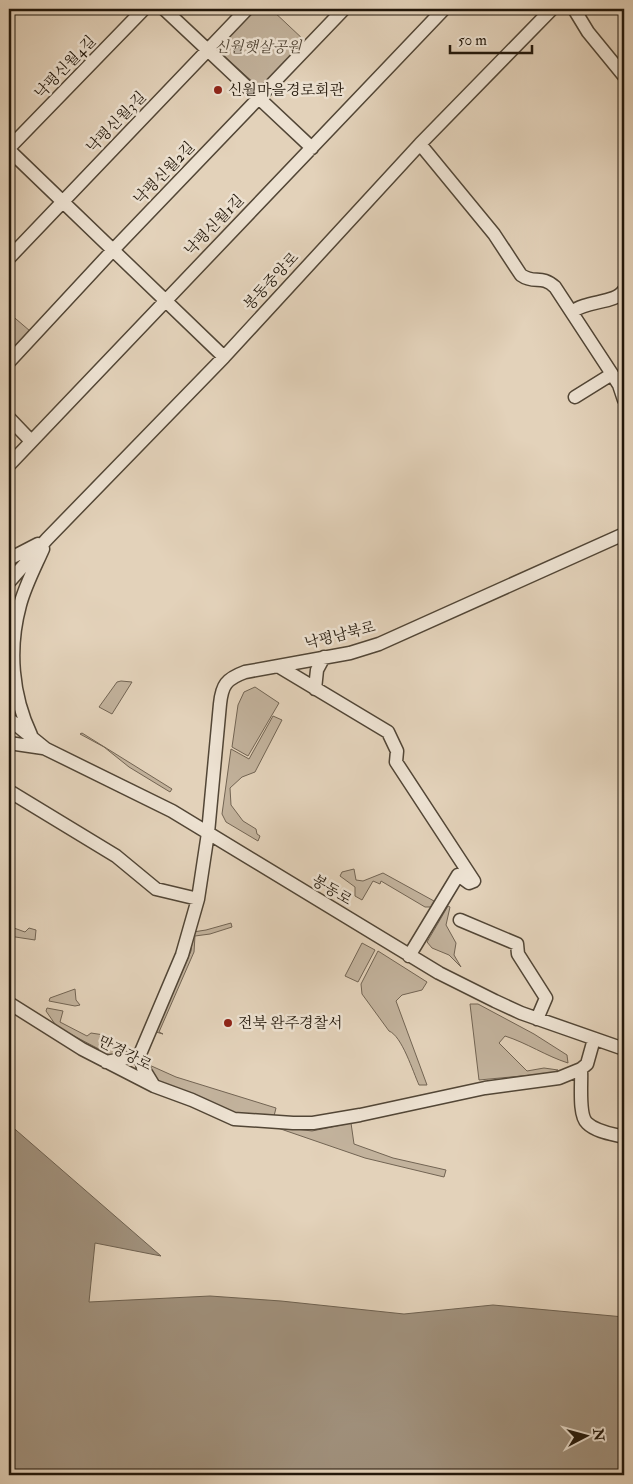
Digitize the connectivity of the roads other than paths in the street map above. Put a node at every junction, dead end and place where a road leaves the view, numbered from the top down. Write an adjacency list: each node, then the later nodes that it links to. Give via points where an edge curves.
1 (144, 9): 13 (street, 낙평신월4길)
2 (164, 9): 8 (street)
3 (247, 9): 8 (street, 낙평신월3길)
4 (344, 9): 10 (street, 낙평신월2길)
5 (444, 9): 12 (street, 낙평신월1길)
6 (552, 9): 11 (street, 봉동중앙로)
7 (574, 9): 9 (street, via 588,32)
8 (208, 50): 10 (street); 14 (street, 낙평신월3길)
9 (624, 76)
10 (259, 99): 12 (street); 15 (street, 낙평신월2길)
11 (420, 144): 19 (street, via 494,234 522,275 528,280 549,281); 20 (street, 봉동중앙로)
12 (312, 148): 18 (street, 낙평신월1길)
13 (9, 149): 14 (street)
14 (62, 201): 15 (street); 16 (street, 낙평신월3길)
15 (113, 250): 18 (street); 21 (street, 낙평신월2길)
16 (9, 258)
17 (624, 290): 19 (street, via 614,298 587,304)
18 (164, 300): 20 (street); 26 (street, 낙평신월1길)
19 (572, 312): 22 (street)
20 (224, 357): 29 (street, 봉동중앙로)
21 (9, 362)
22 (612, 374): 23 (street); 24 (street)
23 (575, 397)
24 (624, 400)
25 (9, 418): 26 (street)
26 (31, 441): 27 (street, 낙평신월1길)
27 (9, 465)
28 (624, 534): 32 (street, 낙평남북로, via 380,644)
29 (47, 540): 30 (street); 31 (street, 봉동중앙로); 37 (street, via 20,605 13,643 16,693)
30 (9, 559)
31 (10, 579)
32 (324, 657): 33 (street, 낙평남북로); 34 (street, via 315,677)
33 (278, 666): 34 (street); 41 (street, 낙평남북로, via 244,672 226,683 222,691)
34 (315, 689): 44 (street, via 388,732 397,751 396,762 474,881 469,884 458,875)
35 (9, 719): 37 (street, 봉동로)
36 (9, 728): 37 (street, 봉동로, via 16,734)
37 (33, 738): 39 (street, 봉동로)
38 (9, 743): 39 (street)
39 (46, 749): 41 (street, 봉동로)
40 (9, 791): 42 (street, via 116,856 156,890)
41 (208, 832): 42 (street, 낙평남북로); 44 (street, 봉동로)
42 (198, 899): 49 (street, 낙평남북로, via 182,955)
43 (460, 920): 46 (street, via 517,944 518,954 546,998)
44 (409, 956): 46 (street, 봉동로)
45 (9, 1003): 50 (street, 만경강로)
46 (537, 1019): 47 (street, 봉동로)
47 (594, 1039): 48 (street, 봉동로); 51 (street, via 587,1064)
48 (624, 1049)
49 (140, 1054): 50 (street); 52 (street, via 143,1068)
50 (106, 1062): 52 (street, 만경강로)
51 (581, 1069): 52 (street, 만경강로, via 559,1078 485,1088 313,1123 234,1119); 53 (street, via 582,1114 587,1123)
52 (154, 1086)
53 (624, 1137)

